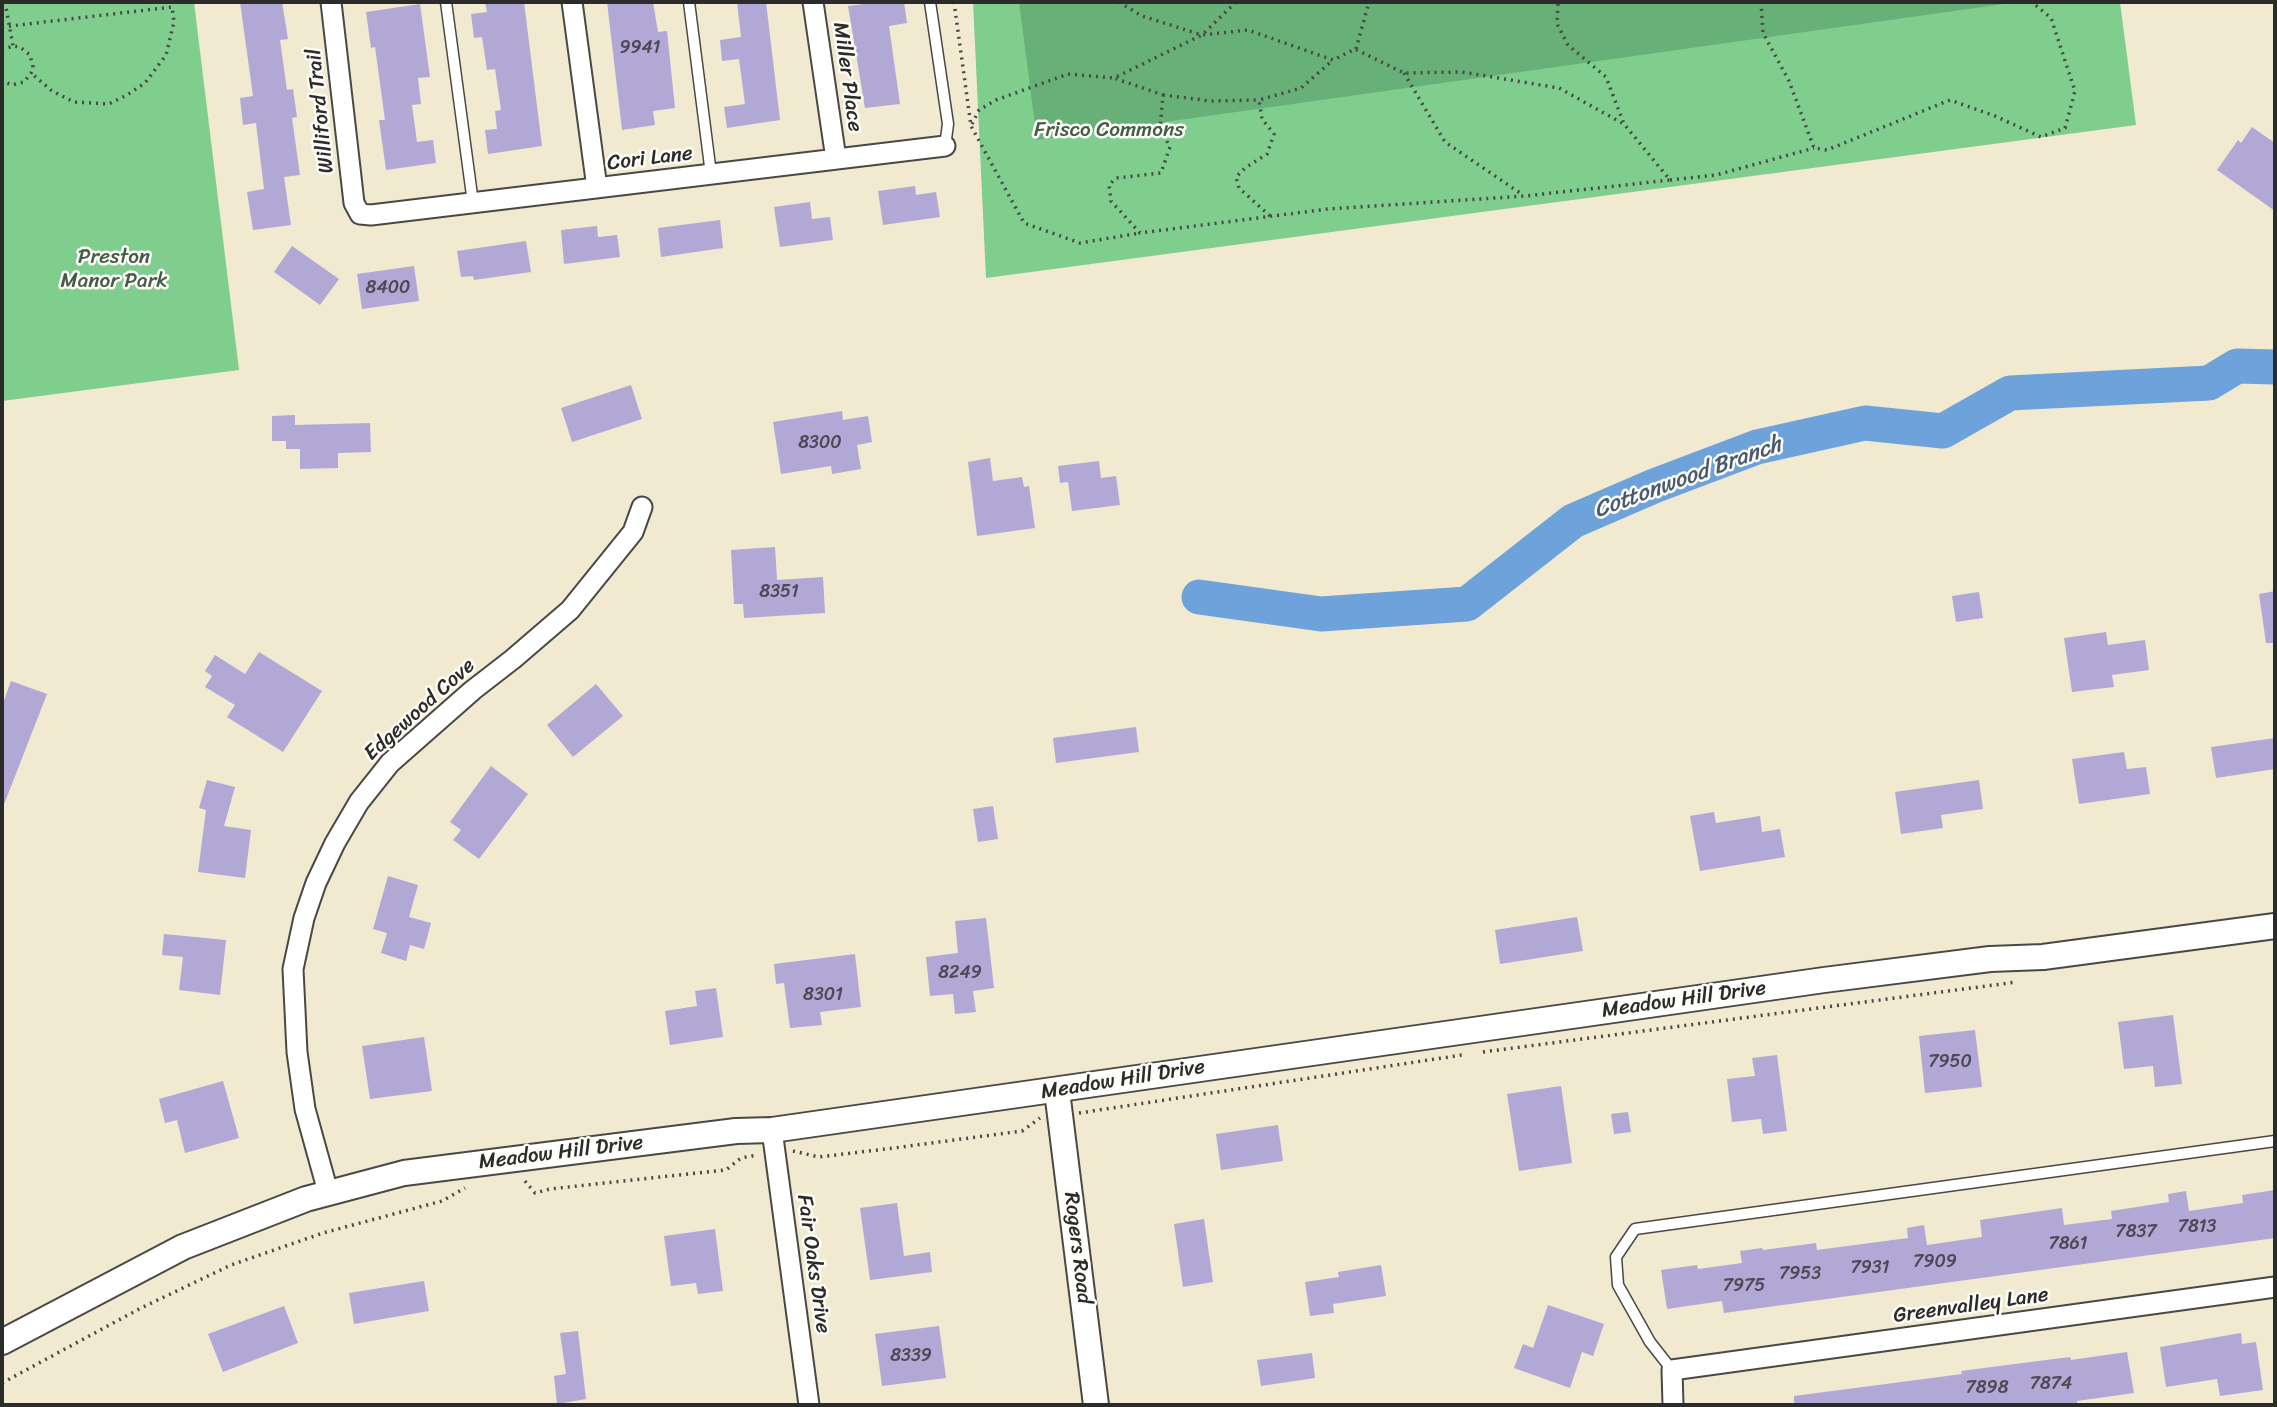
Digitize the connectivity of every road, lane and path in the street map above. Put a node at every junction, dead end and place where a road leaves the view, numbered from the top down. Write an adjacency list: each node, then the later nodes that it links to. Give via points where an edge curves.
1 (5, 2): 15 (path)
2 (331, 2): 38 (street, Williford Trail, via 354,203)
3 (446, 2): 37 (lane)
4 (572, 2): 35 (street)
5 (690, 2): 33 (lane)
6 (813, 2): 32 (street, Miller Place)
7 (930, 2): 30 (lane, via 948,124)
8 (954, 2): 29 (path)
9 (1119, 2): 17 (path, via 1142,16)
10 (1236, 2): 17 (path)
11 (1369, 2): 19 (path)
12 (1558, 2): 28 (path, via 1557,24 1568,45 1606,77)
13 (1760, 2): 31 (path, via 1763,33 1789,81)
14 (2032, 2): 31 (path, via 2051,18 2076,91 2065,128 2041,137 1951,100 1827,150)
15 (9, 26): 16 (path); 18 (path); 22 (path, via 172,7 174,22 166,55 145,83 109,104 74,102)
16 (2, 27)
17 (1202, 34): 21 (path, via 1248,30); 24 (path)
18 (13, 46): 20 (path); 22 (path, via 30,55)
19 (1355, 49): 21 (path); 23 (path)
20 (2, 50)
21 (1333, 60): 27 (path, via 1301,88)
22 (32, 73): 25 (path, via 18,84)
23 (1404, 73): 28 (path, via 1462,72 1559,88); 36 (path, via 1445,142)
24 (1114, 79): 26 (path); 29 (path, via 1068,74 996,100 979,110)
25 (2, 81)
26 (1163, 95): 27 (path); 40 (path, via 1160,128 1170,146 1161,173 1116,178 1109,185 1111,201)
27 (1259, 100): 39 (path, via 1262,119 1274,134 1267,154 1236,177 1239,188)
28 (1624, 124): 34 (path)
29 (971, 126): 40 (path, via 1024,223 1080,243)
30 (945, 145): 32 (street, Cori Lane)
31 (1814, 148): 34 (path, via 1716,175)
32 (836, 159): 33 (street, Cori Lane)
33 (711, 174): 35 (street, Cori Lane)
34 (1670, 180): 36 (path)
35 (597, 188): 37 (street, Cori Lane)
36 (1525, 196): 39 (path)
37 (472, 203): 38 (street, Cori Lane)
38 (360, 214)
39 (1270, 216): 40 (path)
40 (1140, 233)
41 (642, 507): 55 (street, Edgewood Cove, via 634,532 570,610 390,763 359,802 321,873 304,918 293,970 305,1108)
42 (2275, 926): 46 (street, Meadow Hill Drive, via 1838,978)
43 (2020, 981): 45 (path)
44 (1471, 1052): 47 (path)
45 (1480, 1052)
46 (1057, 1091): 49 (street, Meadow Hill Drive); 61 (street, Rogers Road)
47 (1076, 1113)
48 (1041, 1118): 51 (path, via 1023,1130 894,1148 819,1157)
49 (772, 1130): 55 (street, Meadow Hill Drive, via 723,1132 404,1173); 60 (street, Fair Oaks Drive)
50 (2275, 1142): 58 (lane, via 1635,1229 1616,1257 1618,1285 1650,1342)
51 (785, 1151)
52 (757, 1155): 53 (path, via 741,1158 726,1170 535,1193)
53 (518, 1175)
54 (473, 1183): 59 (path, via 442,1202 323,1233 231,1265)
55 (328, 1192): 57 (street, Meadow Hill Drive, via 183,1247)
56 (2275, 1287): 58 (street, Greenvalley Lane)
57 (2, 1342)
58 (1672, 1370): 62 (street)
59 (2, 1383)
60 (809, 1405)
61 (1096, 1405)
62 (1674, 1405)

